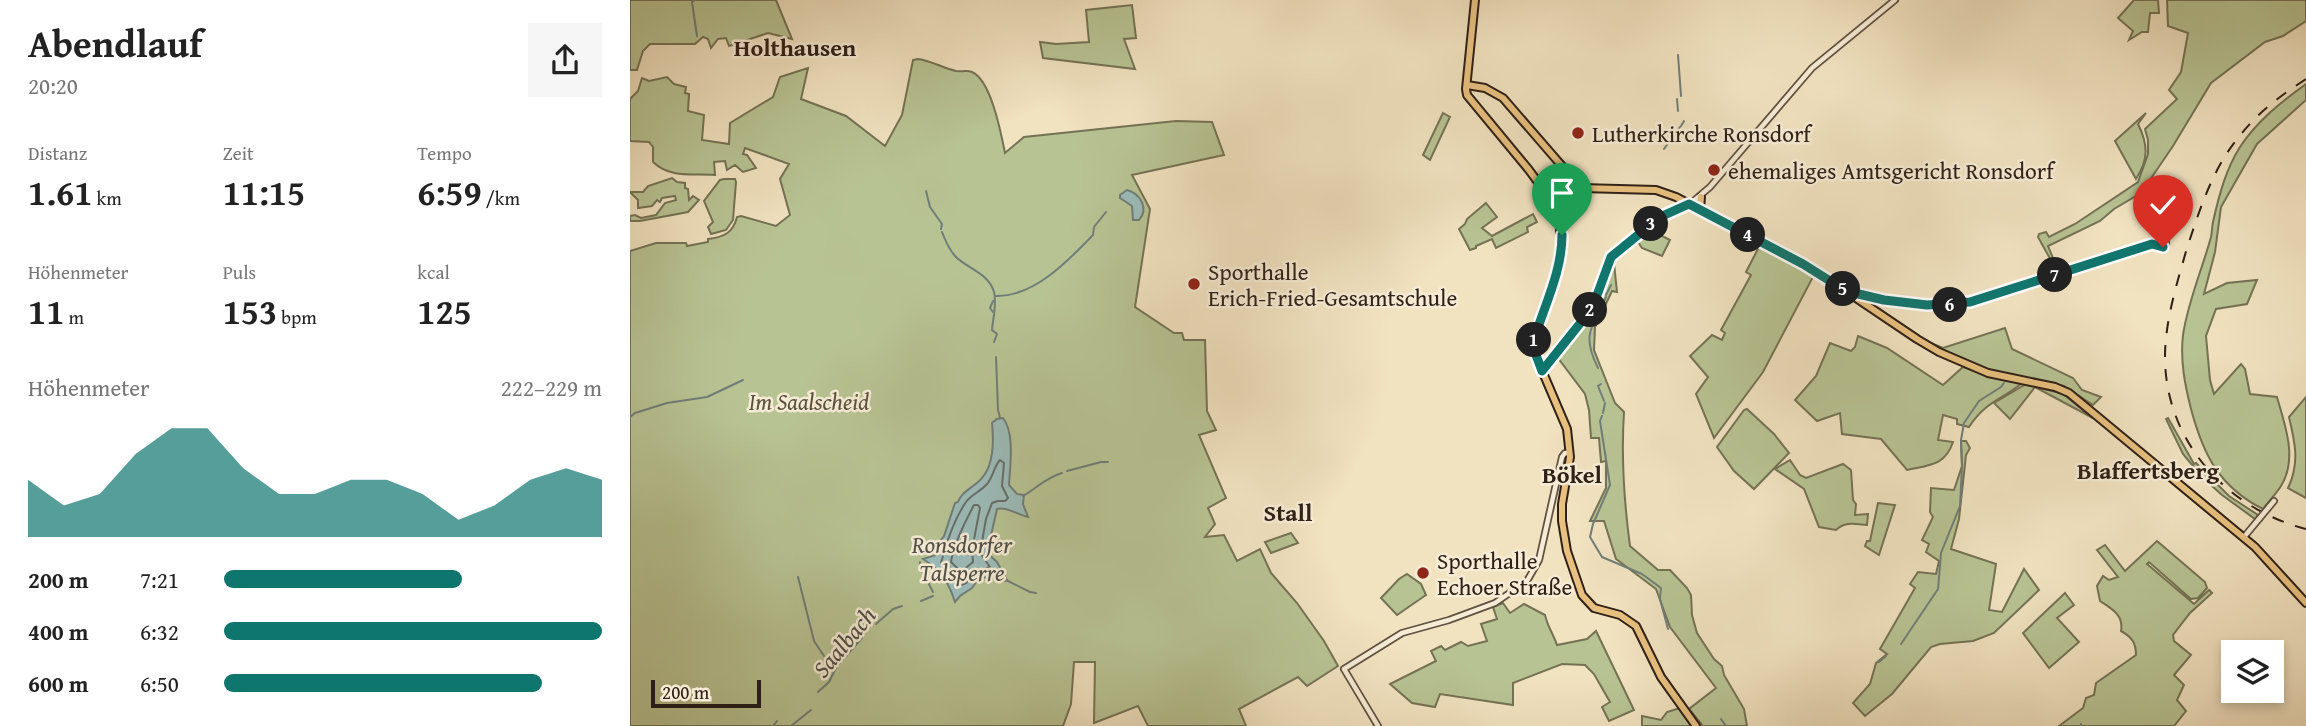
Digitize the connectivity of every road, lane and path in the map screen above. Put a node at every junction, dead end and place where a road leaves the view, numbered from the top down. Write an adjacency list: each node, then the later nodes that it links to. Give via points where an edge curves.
1 (1475, 0): 3 (main road)
2 (1895, 0): 4 (street, via 1812,68)
3 (1467, 85): 5 (main road, via 1503,98 1581,188 1656,190); 9 (main road, via 1467,95 1551,200 1560,226 1562,244 1552,289 1533,347)
4 (1701, 197): 5 (street); 6 (main road)
5 (1689, 204): 6 (main road); 9 (main road, via 1660,217 1611,257 1586,316)
6 (1700, 209): 8 (main road)
7 (2152, 244): 8 (street, via 1957,304 1898,303)
8 (1846, 291): 12 (main road, via 1917,339 1965,364 2069,393)
9 (1542, 371): 10 (main road, via 1564,419)
10 (1570, 453): 14 (street, via 1562,457 1539,560 1527,580 1495,603 1402,633 1344,669); 15 (main road, via 1562,522 1582,595 1594,608 1620,615 1636,626 1661,677)
11 (2274, 501): 12 (street, bridge)
12 (2244, 537): 13 (main road)
13 (2306, 603)
14 (1378, 726)
15 (1696, 726)

